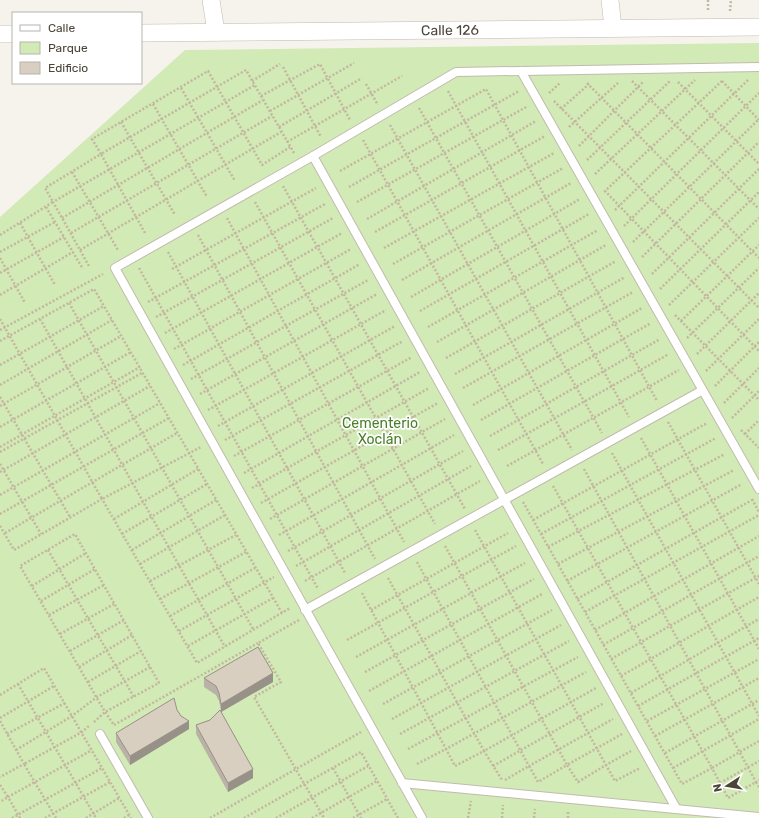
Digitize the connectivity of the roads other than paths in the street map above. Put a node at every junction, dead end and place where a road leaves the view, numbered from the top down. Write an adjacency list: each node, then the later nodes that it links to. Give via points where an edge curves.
1 (211, 0): 5 (street)
2 (610, 0): 4 (street)
3 (759, 27): 4 (street, Calle 126)
4 (613, 28): 5 (street, Calle 126)
5 (216, 32): 6 (street, Calle 126)
6 (142, 33)
7 (0, 34): 8 (street)
8 (12, 34)
9 (759, 67): 10 (lane, via 658,68 624,72)
10 (521, 71): 11 (lane, via 456,72); 12 (lane)
11 (313, 156): 14 (lane); 15 (lane, via 115,268)
12 (702, 391): 13 (lane); 14 (lane)
13 (759, 489)
14 (505, 499): 15 (lane); 18 (lane)
15 (307, 612): 17 (lane)
16 (100, 734): 20 (lane)
17 (402, 782): 18 (lane); 21 (lane)
18 (676, 808): 19 (lane)
19 (759, 817)
20 (148, 818)
21 (422, 818)

